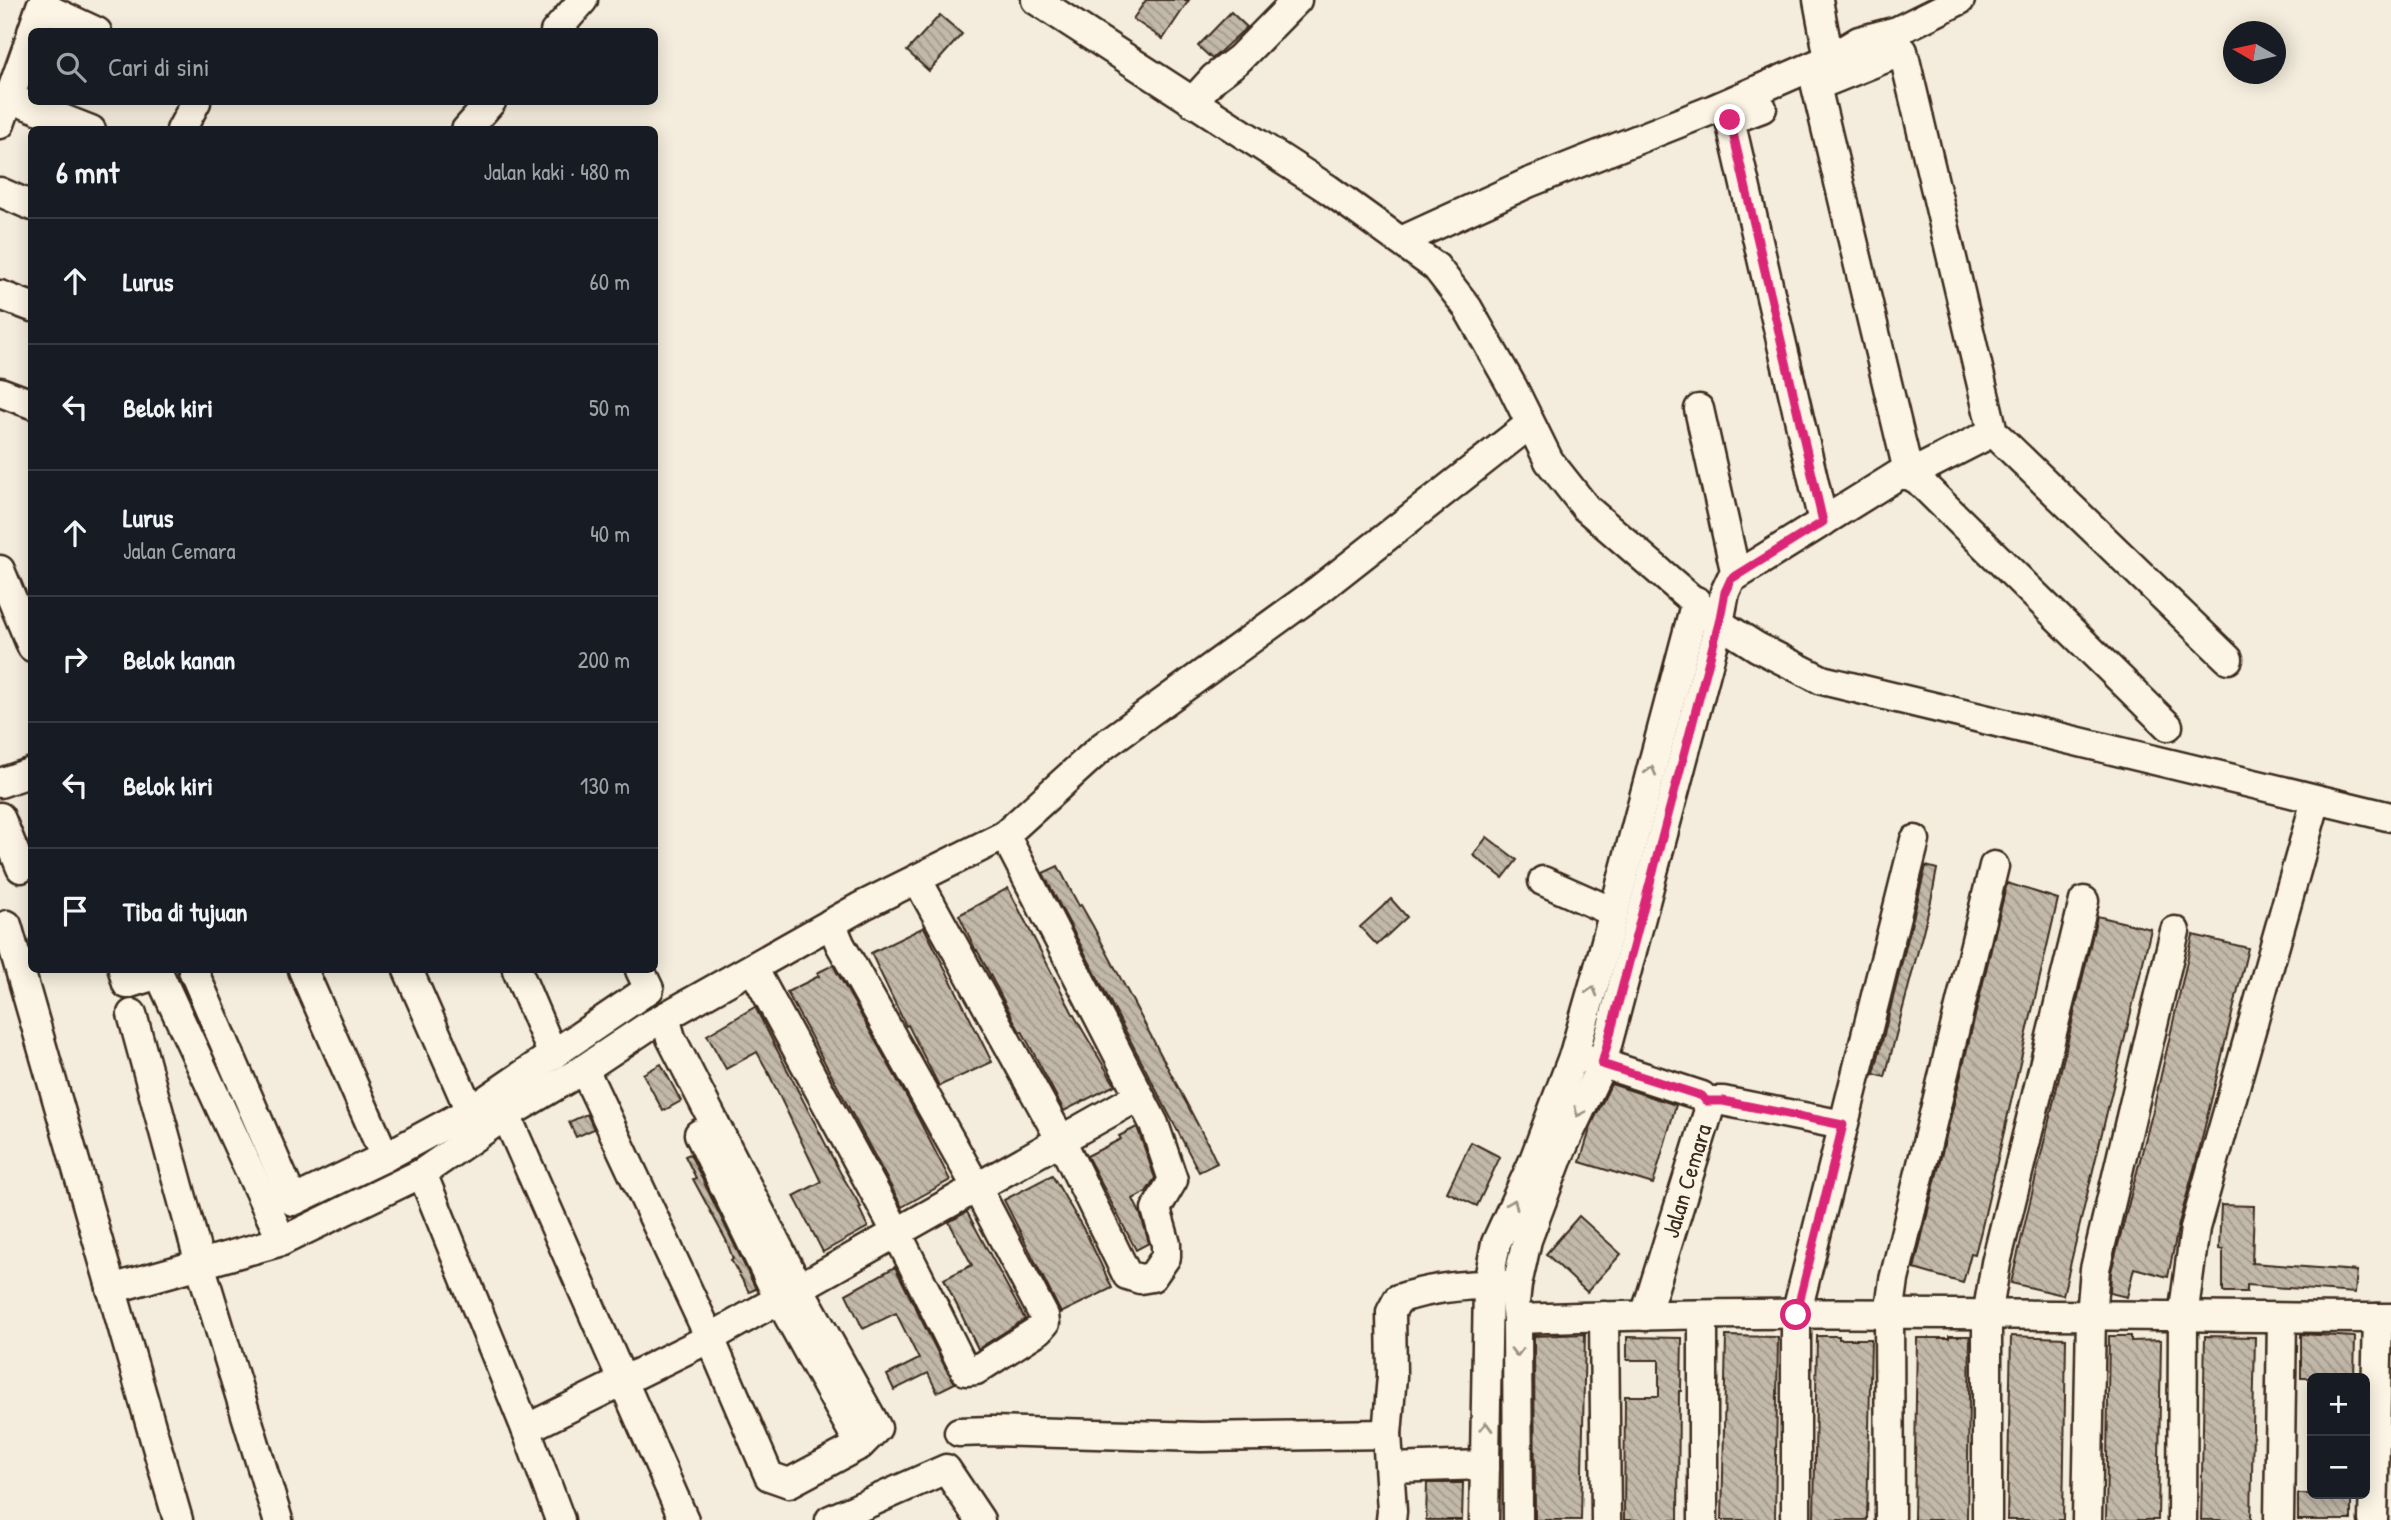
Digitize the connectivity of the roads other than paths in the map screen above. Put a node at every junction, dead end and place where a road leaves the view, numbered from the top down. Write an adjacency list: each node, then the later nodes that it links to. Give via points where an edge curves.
1 (583, 0): 8 (street)
2 (1036, 0): 13 (street)
3 (1297, 0): 13 (street)
4 (1818, 0): 10 (street)
5 (1960, 0): 10 (street, via 1897,31 1859,41)
6 (33, 28): 7 (street, via 41,6)
7 (88, 28)
8 (558, 28)
9 (28, 43): 12 (street)
10 (1829, 59): 22 (street, via 1528,183)
11 (1816, 86): 29 (street, via 1903,51); 30 (street); 31 (street, via 1730,120)
12 (9, 98): 16 (street); 17 (street)
13 (1192, 103): 22 (street)
14 (194, 105): 18 (street)
15 (488, 105): 19 (street)
16 (0, 124)
17 (81, 126)
18 (183, 126)
19 (470, 126)
20 (0, 192): 21 (street)
21 (28, 204)
22 (1401, 241): 28 (street, via 1436,267 1467,307)
23 (0, 295): 24 (street)
24 (28, 306)
25 (0, 392): 26 (street)
26 (28, 402)
27 (1699, 409): 33 (street)
28 (1530, 424): 34 (street, via 1549,461 1586,508); 44 (street, via 1320,589 1103,746)
29 (1993, 432): 30 (street); 37 (street)
30 (1909, 475): 31 (street, via 1898,475); 38 (street)
31 (1823, 522): 33 (street)
32 (0, 570): 36 (street)
33 (1734, 577): 34 (street, via 1708,582); 35 (street, via 1725,592)
34 (1691, 597): 35 (street); 51 (street, one-way to 34)
35 (1719, 623): 41 (street, via 1822,680); 66 (street)
36 (28, 637)
37 (2228, 659)
38 (2168, 726)
39 (28, 773): 40 (street)
40 (0, 783)
41 (2316, 800): 43 (street); 91 (street, via 2195,1228)
42 (0, 817): 47 (street)
43 (2391, 817)
44 (1005, 835): 48 (street); 68 (street)
45 (1915, 840): 72 (street)
46 (1994, 866): 86 (street)
47 (18, 870)
48 (917, 879): 52 (street); 73 (street)
49 (1543, 881): 51 (street)
50 (2084, 901): 89 (street)
51 (1613, 912): 64 (street, one-way to 51)
52 (831, 923): 55 (street); 76 (street)
53 (7, 925): 82 (street)
54 (2175, 931): 90 (street, via 2095,1269)
55 (752, 968): 63 (street); 77 (street)
56 (124, 973): 78 (street, via 127,984 159,974)
57 (194, 973): 74 (street, via 293,1201)
58 (304, 973): 74 (street)
59 (409, 973): 70 (street)
60 (518, 973): 65 (street)
61 (641, 973): 65 (street, via 649,989)
62 (132, 1014): 79 (street)
63 (656, 1022): 67 (street); 83 (street, via 671,1038 724,1164)
64 (1574, 1054): 66 (street, Jalan Cemara); 80 (street, one-way to 64, via 1496,1243)
65 (558, 1060): 67 (street); 70 (street); 71 (street)
66 (1602, 1064): 69 (street, Jalan Cemara); 81 (street, one-way to 81, via 1544,1193)
67 (586, 1068): 95 (street)
68 (1139, 1096): 73 (street); 73 (street, via 1173,1180 1156,1209 1166,1257 1152,1276 1127,1275)
69 (1706, 1101): 72 (street); 88 (street, Jalan Cemara, via 1709,1110)
70 (470, 1111): 74 (street)
71 (506, 1115): 75 (street); 96 (street)
72 (1843, 1125): 85 (street)
73 (1061, 1140): 76 (street)
74 (386, 1157)
75 (422, 1173): 78 (street); 97 (street)
76 (977, 1188): 77 (street); 77 (street, via 1045,1323 976,1370 966,1371)
77 (897, 1233): 83 (street)
78 (282, 1241): 79 (street)
79 (200, 1264): 82 (street); 105 (street)
80 (1488, 1284): 81 (street); 99 (street, via 1398,1299 1391,1312); 100 (street, one-way to 80)
81 (1517, 1285): 94 (street)
82 (111, 1289): 104 (street)
83 (789, 1293): 95 (street); 95 (street, via 877,1428 860,1445 789,1483 769,1476)
84 (1703, 1315): 85 (street); 88 (street); 112 (street)
85 (1796, 1315): 86 (street); 113 (street)
86 (1889, 1315): 89 (street); 114 (street)
87 (1604, 1316): 88 (street); 94 (street); 111 (street)
88 (1645, 1316)
89 (1987, 1316): 90 (street); 115 (street)
90 (2091, 1316): 91 (street); 116 (street)
91 (2183, 1317): 92 (street); 117 (street)
92 (2282, 1318): 93 (street); 118 (street)
93 (2384, 1318): 119 (street)
94 (1517, 1319): 103 (street, one-way to 103)
95 (710, 1338): 96 (street)
96 (622, 1383): 97 (street); 107 (street)
97 (526, 1429): 106 (street)
98 (959, 1432): 99 (street, via 1201,1437)
99 (1387, 1434): 101 (street)
100 (1485, 1465): 101 (street); 102 (street)
101 (1390, 1468): 110 (street)
102 (1484, 1511): 103 (street)
103 (1518, 1511)
104 (177, 1520)
105 (278, 1520)
106 (560, 1520)
107 (684, 1520)
108 (831, 1520): 109 (street, via 946,1469)
109 (980, 1520)
110 (1391, 1520)
111 (1606, 1520)
112 (1703, 1520)
113 (1796, 1520)
114 (1890, 1520)
115 (1987, 1520)
116 (2087, 1520)
117 (2182, 1520)
118 (2279, 1520)
119 (2373, 1520)

